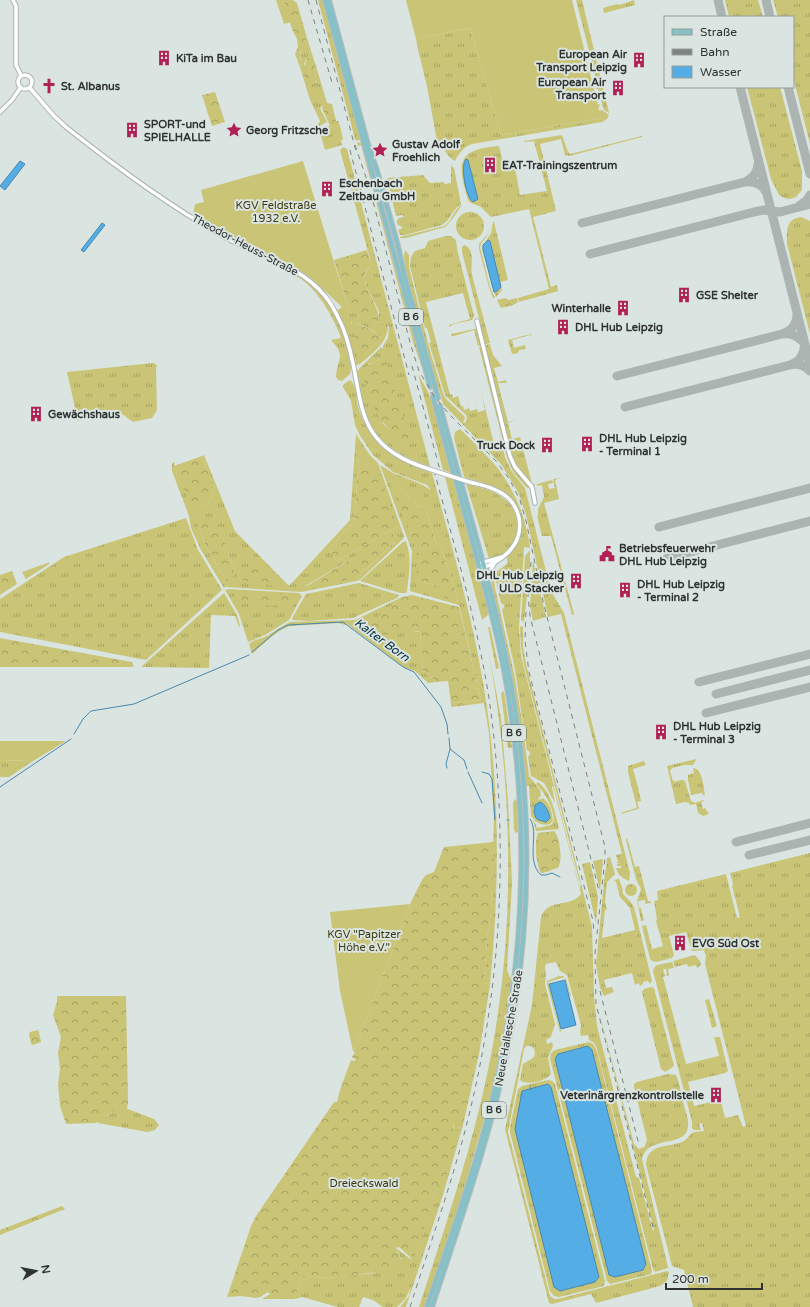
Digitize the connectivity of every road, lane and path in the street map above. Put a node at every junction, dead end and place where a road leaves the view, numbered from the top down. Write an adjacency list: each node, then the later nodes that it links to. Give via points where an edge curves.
1 (13, 0): 4 (street, via 16,6 16,66)
2 (325, 0): 8 (main road, B 6)
3 (329, 0): 8 (main road, B 6)
4 (21, 75): 5 (street, via 18,81); 6 (street, via 31,78)
5 (20, 87): 6 (street); 7 (street)
6 (29, 87): 19 (street, Theodor-Heuss-Straße, bridge, via 66,127 161,198 221,235 290,268 310,281 326,296 338,316 347,339 360,402 370,428 384,445 411,463 508,497 516,509 520,522 518,537 511,550)
7 (0, 112)
8 (365, 140): 10 (main road, B 6); 12 (main road, B 6, via 378,174)
9 (477, 321): 18 (street, via 510,456 515,467 532,487)
10 (430, 386)
11 (433, 397): 14 (main road)
12 (438, 398)
13 (440, 406): 15 (main road)
14 (454, 474)
15 (459, 476)
16 (456, 480): 22 (main road, B 6)
17 (461, 482): 21 (main road, B 6)
18 (535, 503)
19 (504, 556): 20 (street, Theodor-Heuss-Straße); 21 (street, Theodor-Heuss-Straße)
20 (495, 563): 21 (street, Theodor-Heuss-Straße); 23 (street)
21 (484, 564): 22 (street, Theodor-Heuss-Straße); 23 (main road, B 6)
22 (479, 566): 24 (main road, B 6, via 504,669 516,749)
23 (488, 579): 24 (main road, B 6, via 508,668 521,755 526,838)
24 (523, 906): 25 (main road, Neue Hallesche Straße / B 6, via 514,981 496,1081 474,1162); 26 (main road, Neue Hallesche Straße / B 6, via 518,983 501,1082 479,1161)
25 (427, 1307)
26 (432, 1307)

